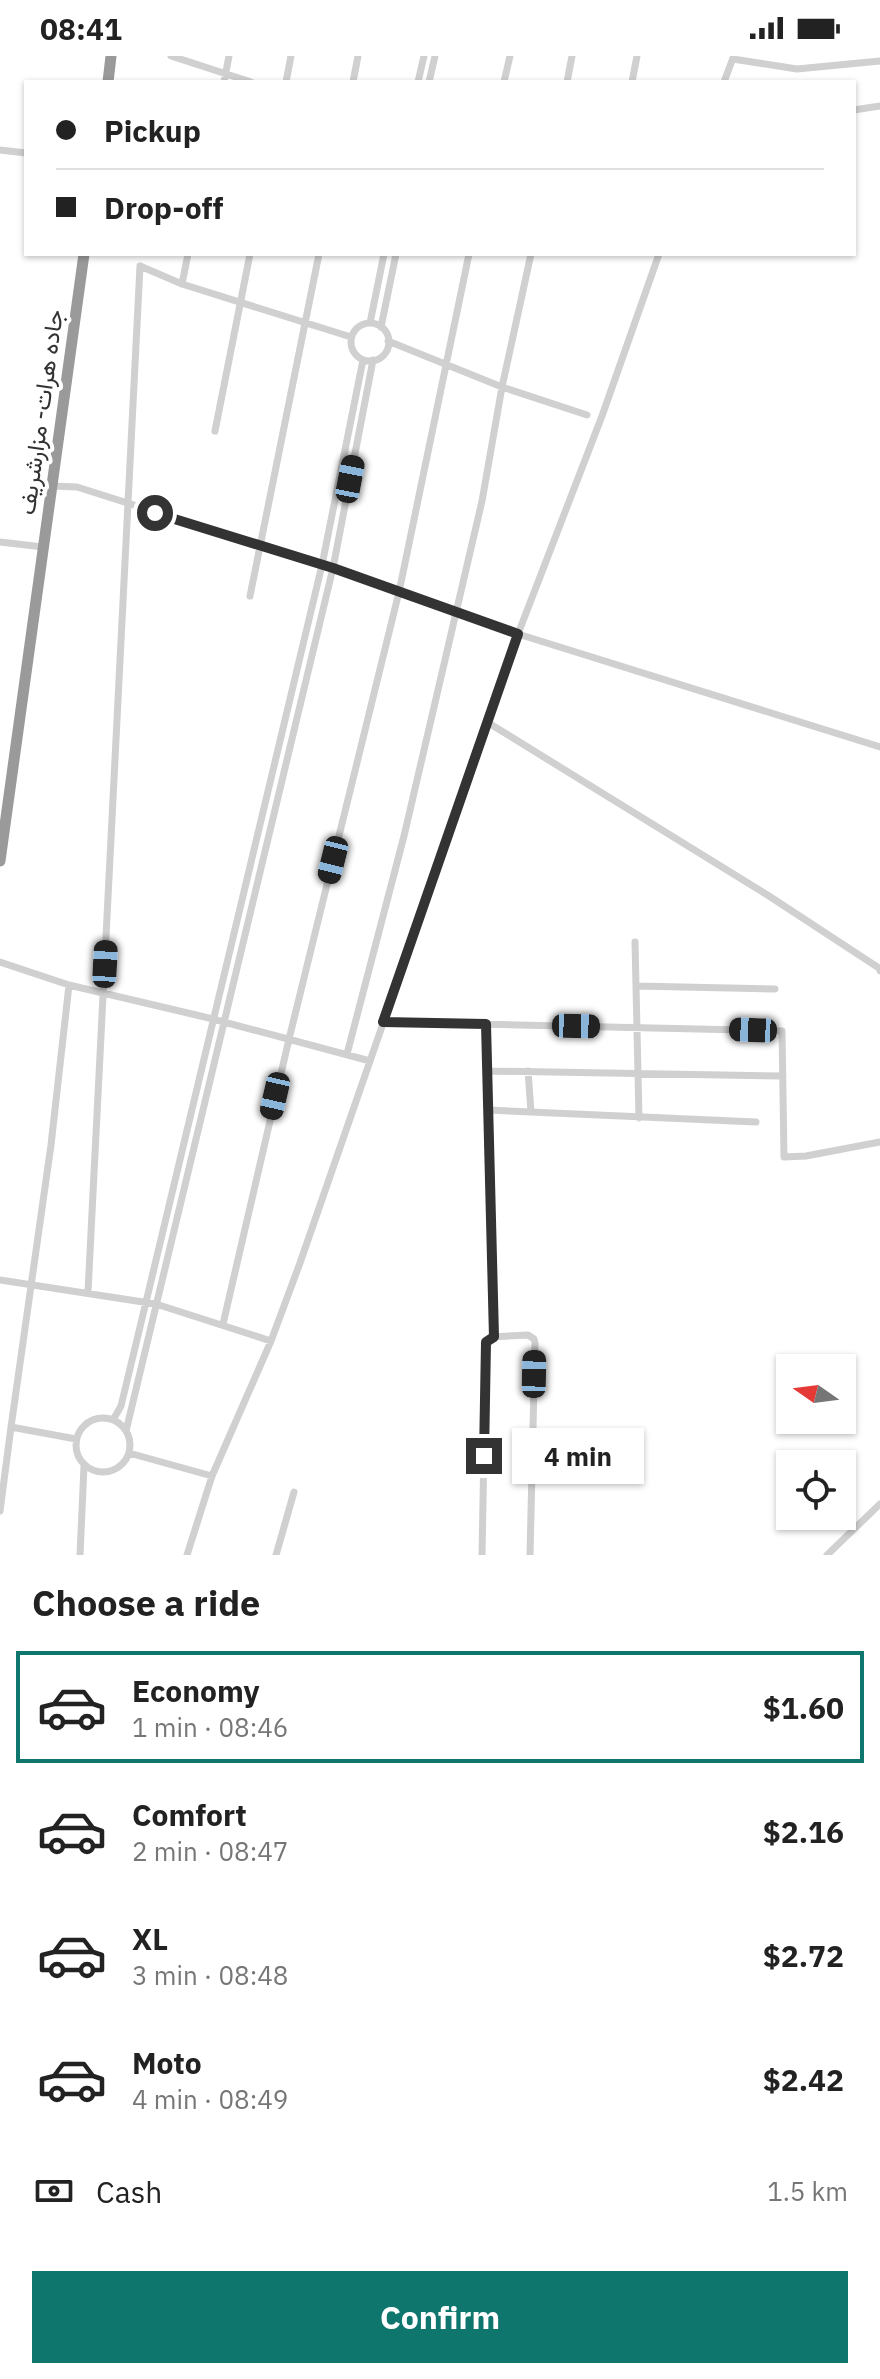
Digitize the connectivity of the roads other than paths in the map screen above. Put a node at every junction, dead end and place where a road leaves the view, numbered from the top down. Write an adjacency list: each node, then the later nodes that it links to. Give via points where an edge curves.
1 (111, 56): 14 (highway)
2 (171, 56): 13 (street)
3 (229, 56): 13 (street)
4 (291, 56): 15 (street)
5 (358, 56): 16 (street)
6 (424, 56): 17 (street)
7 (435, 56): 18 (street)
8 (510, 56): 19 (street)
9 (572, 56): 20 (street)
10 (637, 56): 21 (street)
11 (733, 58): 12 (street, via 797,69); 22 (street)
12 (880, 61)
13 (225, 78)
14 (108, 80)
15 (286, 80)
16 (353, 80)
17 (418, 80)
18 (429, 80)
19 (504, 80)
20 (567, 80)
21 (632, 80)
22 (725, 80)
23 (880, 106): 24 (street)
24 (856, 110)
25 (0, 150): 26 (street)
26 (24, 153)
27 (84, 256): 49 (highway, جاده هرات- مزارشریف)
28 (188, 256): 36 (street)
29 (250, 256): 37 (street)
30 (319, 256): 38 (street)
31 (384, 256): 39 (street)
32 (396, 256): 40 (street)
33 (469, 256): 45 (street)
34 (531, 256): 46 (street)
35 (658, 256): 59 (street)
36 (182, 284): 37 (street); 50 (street, via 140,266)
37 (240, 302): 38 (street); 48 (street)
38 (305, 322): 41 (street); 52 (street)
39 (370, 323): 40 (street); 41 (street, via 356,328)
40 (381, 327): 42 (street)
41 (351, 337): 43 (street, via 353,351)
42 (388, 341): 44 (street, via 383,355); 45 (street)
43 (363, 360): 44 (street); 54 (street)
44 (373, 360): 55 (street)
45 (446, 365): 46 (street); 56 (street)
46 (502, 387): 47 (street); 58 (street)
47 (587, 415)
48 (215, 431)
49 (52, 486): 50 (street, via 77,487); 53 (highway, جاده هرات- مزارشریف)
50 (128, 505): 52 (street); 69 (street)
51 (0, 542): 53 (street)
52 (261, 545): 54 (street); 57 (street)
53 (43, 547): 62 (highway, جاده هرات- مزارشریف)
54 (322, 565): 55 (street); 70 (street)
55 (333, 568): 56 (street); 71 (street)
56 (399, 592): 58 (street); 75 (street)
57 (250, 596)
58 (455, 611): 59 (street); 76 (street)
59 (518, 634): 60 (street); 61 (street)
60 (487, 722): 65 (street); 72 (street)
61 (880, 747)
62 (0, 861)
63 (635, 942): 67 (street)
64 (0, 962): 66 (street)
65 (880, 971)
66 (69, 985): 69 (street); 88 (street)
67 (636, 986): 68 (street); 74 (street)
68 (775, 989)
69 (103, 993): 70 (street); 89 (street)
70 (213, 1019): 71 (street); 90 (street)
71 (225, 1022): 75 (street); 91 (street)
72 (383, 1022): 73 (street); 77 (street)
73 (486, 1024): 74 (street); 78 (street)
74 (636, 1027): 80 (street); 81 (street, via 782,1031)
75 (289, 1039): 76 (street); 92 (street)
76 (347, 1054): 77 (street)
77 (370, 1061): 94 (street)
78 (487, 1071): 79 (street); 82 (street)
79 (528, 1071): 80 (street); 83 (street)
80 (638, 1074): 81 (street); 84 (street)
81 (783, 1076): 86 (street, via 784,1157)
82 (488, 1110): 83 (street); 93 (street)
83 (531, 1112): 84 (street)
84 (639, 1118): 85 (street)
85 (756, 1122)
86 (880, 1142)
87 (0, 1280): 88 (street)
88 (31, 1284): 89 (street); 96 (street)
89 (88, 1292): 90 (street)
90 (146, 1302): 91 (street); 95 (street)
91 (156, 1304): 92 (street); 97 (street)
92 (223, 1324): 94 (street)
93 (494, 1337): 108 (street, via 486,1342); 109 (street, via 528,1335 535,1343)
94 (271, 1341): 101 (street)
95 (113, 1420): 97 (street); 98 (street, via 90,1421)
96 (11, 1427): 98 (street); 104 (street)
97 (126, 1431): 99 (street)
98 (76, 1439): 100 (street)
99 (129, 1453): 100 (street, via 109,1472); 101 (street)
100 (84, 1466): 105 (street)
101 (212, 1476): 106 (street)
102 (294, 1492): 107 (street)
103 (880, 1504): 110 (street)
104 (0, 1511)
105 (80, 1555)
106 (187, 1555)
107 (276, 1555)
108 (482, 1555)
109 (530, 1555)
110 (827, 1555)

